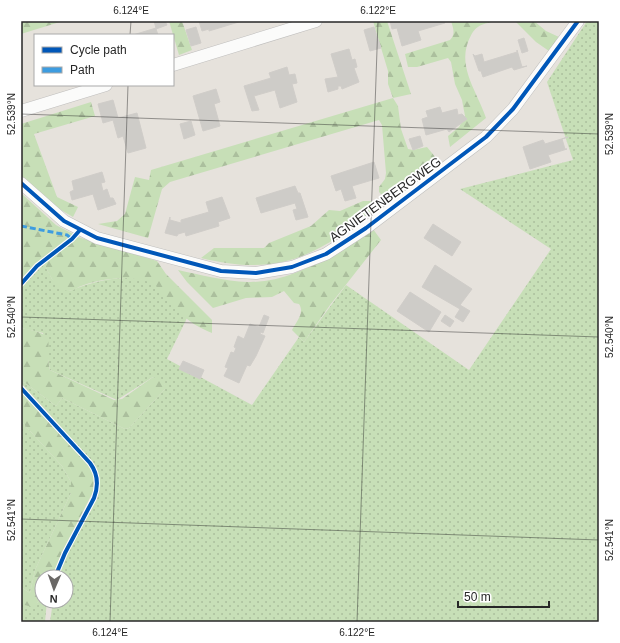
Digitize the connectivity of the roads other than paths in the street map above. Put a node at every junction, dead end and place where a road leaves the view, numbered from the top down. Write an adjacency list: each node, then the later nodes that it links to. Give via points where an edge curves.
1 (316, 21): 3 (street)
2 (578, 21): 6 (street, AGNIETENBERGWEG, via 513,109 486,137 366,228 326,254 292,267 256,273 221,271 97,238 64,221)
3 (174, 65)
4 (103, 86): 5 (street)
5 (21, 111)
6 (21, 183)

